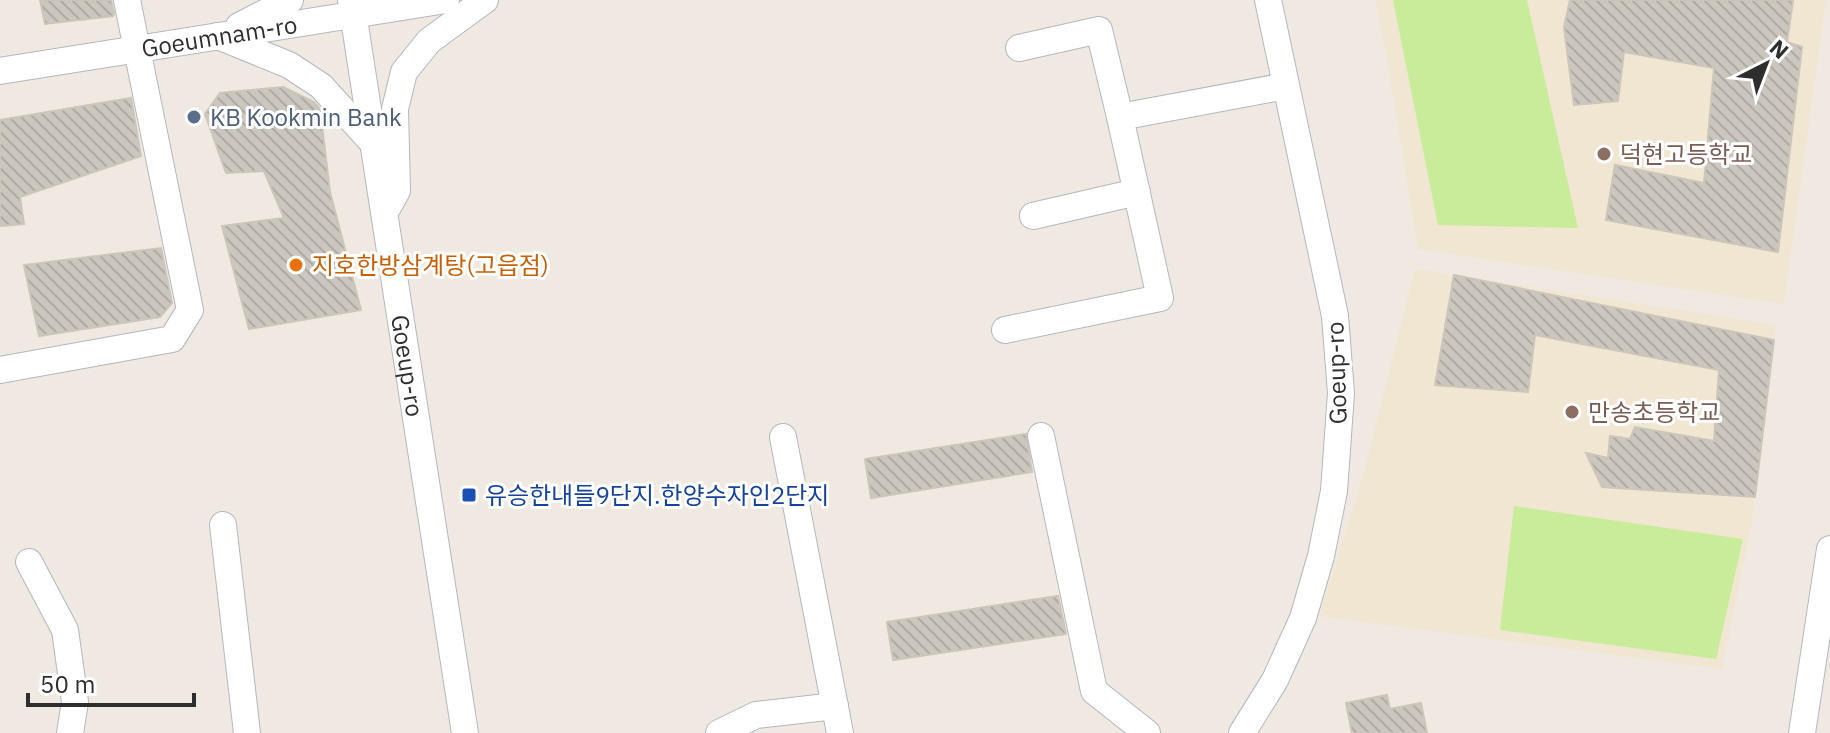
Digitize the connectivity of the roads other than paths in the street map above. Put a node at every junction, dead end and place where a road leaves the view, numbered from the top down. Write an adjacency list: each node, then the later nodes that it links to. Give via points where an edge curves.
1 (127, 0): 9 (street, Goeumnam-ro)
2 (290, 0): 7 (street)
3 (446, 0): 6 (street, Goeumnam-ro)
4 (485, 0): 15 (street, via 429,41 404,72 395,109 397,191)
5 (1268, 0): 11 (street, Goeup-ro)
6 (352, 8): 7 (street, Goeumnam-ro); 13 (street, Goeup-ro)
7 (218, 36): 9 (street, Goeumnam-ro); 13 (street, via 289,65 321,86)
8 (1019, 48): 12 (street, via 1099,30)
9 (136, 49): 10 (street); 18 (street, via 190,310 172,339)
10 (0, 71)
11 (1286, 86): 12 (street); 31 (street, Goeup-ro, via 1335,316 1341,393 1334,491 1303,618 1275,680)
12 (1120, 117): 14 (street)
13 (373, 144): 15 (street, Goeup-ro)
14 (1137, 192): 16 (street); 17 (street, via 1160,298)
15 (384, 213): 27 (street, Goeup-ro)
16 (1033, 216)
17 (1005, 330)
18 (0, 370)
19 (1041, 436): 30 (street, via 1094,691)
20 (783, 437): 24 (street)
21 (223, 525): 26 (street)
22 (1830, 549): 32 (street)
23 (29, 562): 25 (street, via 65,630 75,702)
24 (835, 706): 28 (street, via 756,715); 29 (street)
25 (70, 733)
26 (247, 733)
27 (465, 733)
28 (719, 733)
29 (840, 733)
30 (1147, 733)
31 (1242, 733)
32 (1802, 733)

